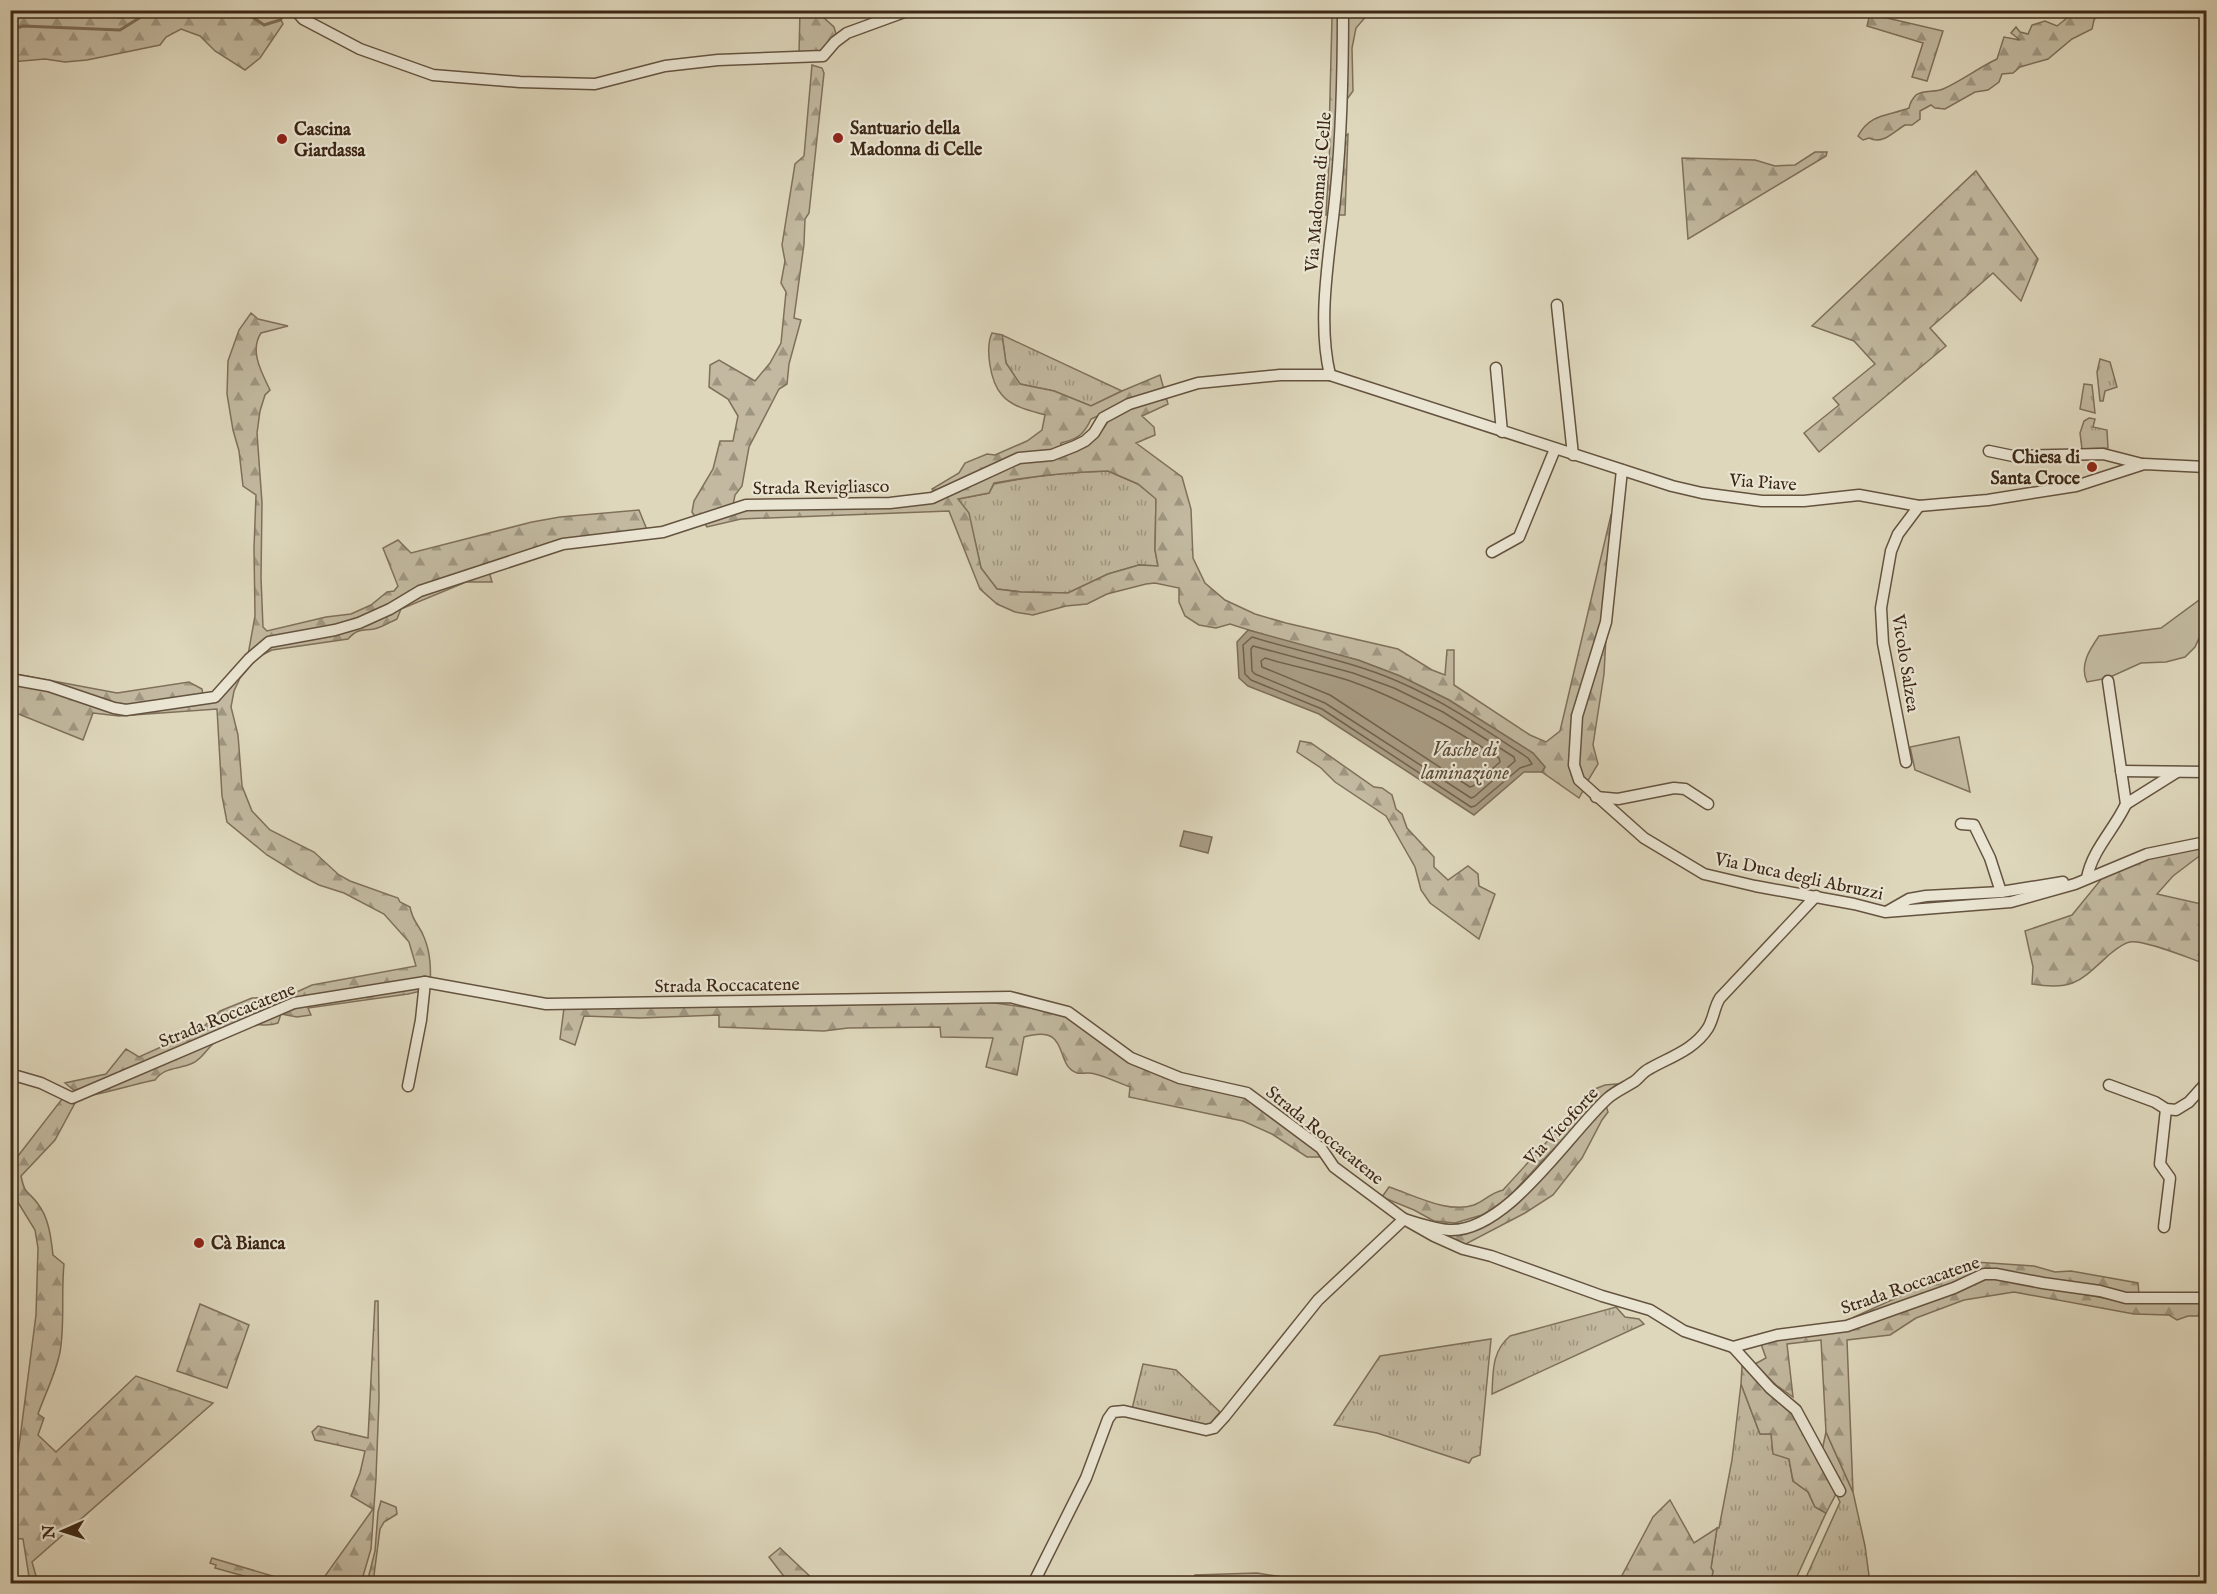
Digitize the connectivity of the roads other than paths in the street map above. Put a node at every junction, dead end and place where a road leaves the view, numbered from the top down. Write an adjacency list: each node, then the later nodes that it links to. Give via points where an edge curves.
1 (295, 10): 2 (street, via 303,19 360,49 433,75 595,84 665,66 823,56 847,33)
2 (910, 10)
3 (1343, 10): 6 (street, Via Madonna di Celle, via 1341,133 1324,311 1324,352)
4 (1557, 305): 10 (street)
5 (1496, 368): 7 (street)
6 (1329, 375): 7 (street, Via Piave); 16 (street, Strada Revigliasco, via 1198,383 1120,409 1103,418 1094,433 1076,446 1052,455 1019,458 932,498 890,503 746,505 663,532 562,544 420,591 359,623 269,642 215,697 120,709 49,686)
7 (1502, 432): 8 (street, Via Piave)
8 (1555, 449): 10 (street, Via Piave); 15 (street, via 1518,537)
9 (1989, 451): 11 (street, via 2013,456 2103,454)
10 (1574, 454): 13 (street, Via Piave)
11 (2142, 464): 12 (street, Via Piave); 14 (street, Via Piave, via 2076,486)
12 (2206, 467)
13 (1622, 470): 14 (street, Via Piave, via 1702,493 1762,501 1859,495); 22 (street, Via Duca degli Abruzzi, via 1606,622 1577,716 1574,744 1579,780)
14 (1919, 506): 18 (street, Vicolo Salzea, via 1898,534 1891,551 1881,608 1883,643)
15 (1492, 552)
16 (10, 679)
17 (2109, 681): 19 (street)
18 (1906, 762)
19 (2121, 771): 20 (street); 24 (street)
20 (2177, 772): 21 (street); 24 (street)
21 (2206, 772)
22 (1595, 797): 23 (street, via 1618,799 1674,788 1685,789); 30 (street, Via Duca degli Abruzzi, via 1644,838 1704,874)
23 (1708, 804)
24 (2126, 804): 27 (street, via 2090,862)
25 (1961, 824): 29 (street, via 1974,825)
26 (2206, 842): 27 (street, Via Duca degli Abruzzi, via 2147,854)
27 (2087, 878): 28 (street, Via Duca degli Abruzzi)
28 (2075, 884): 29 (street, via 2066,881); 31 (street, Via Duca degli Abruzzi, via 2011,902)
29 (2001, 892): 31 (street, via 1926,896 1909,899)
30 (1816, 896): 31 (street, Via Duca degli Abruzzi); 38 (street, Via Vicoforte, via 1720,998 1709,1027 1700,1037 1681,1054 1647,1070 1607,1099 1504,1208 1456,1229)
31 (1885, 912)
32 (425, 982): 33 (street, Strada Roccacatene, via 294,1003 72,1098); 36 (street); 38 (street, Strada Roccacatene, via 546,1004 1010,997 1068,1012 1131,1058 1180,1078 1247,1093 1321,1148 1334,1167)
33 (10, 1074)
34 (2206, 1083): 37 (street, via 2189,1102 2176,1110)
35 (2109, 1085): 37 (street)
36 (408, 1086)
37 (2166, 1109): 39 (street, via 2160,1164 2170,1178)
38 (1404, 1219): 41 (street, Strada Roccacatene, via 1463,1249 1650,1310 1684,1331); 43 (street, via 1318,1300 1214,1428 1206,1430 1124,1411 1113,1412 1086,1478)
39 (2164, 1227)
40 (2206, 1298): 41 (street, Strada Roccacatene, via 2127,1298 1984,1274 1847,1326 1777,1335)
41 (1733, 1347): 42 (street, Strada Roccacatene, via 1796,1410)
42 (1840, 1491)
43 (1033, 1584)

